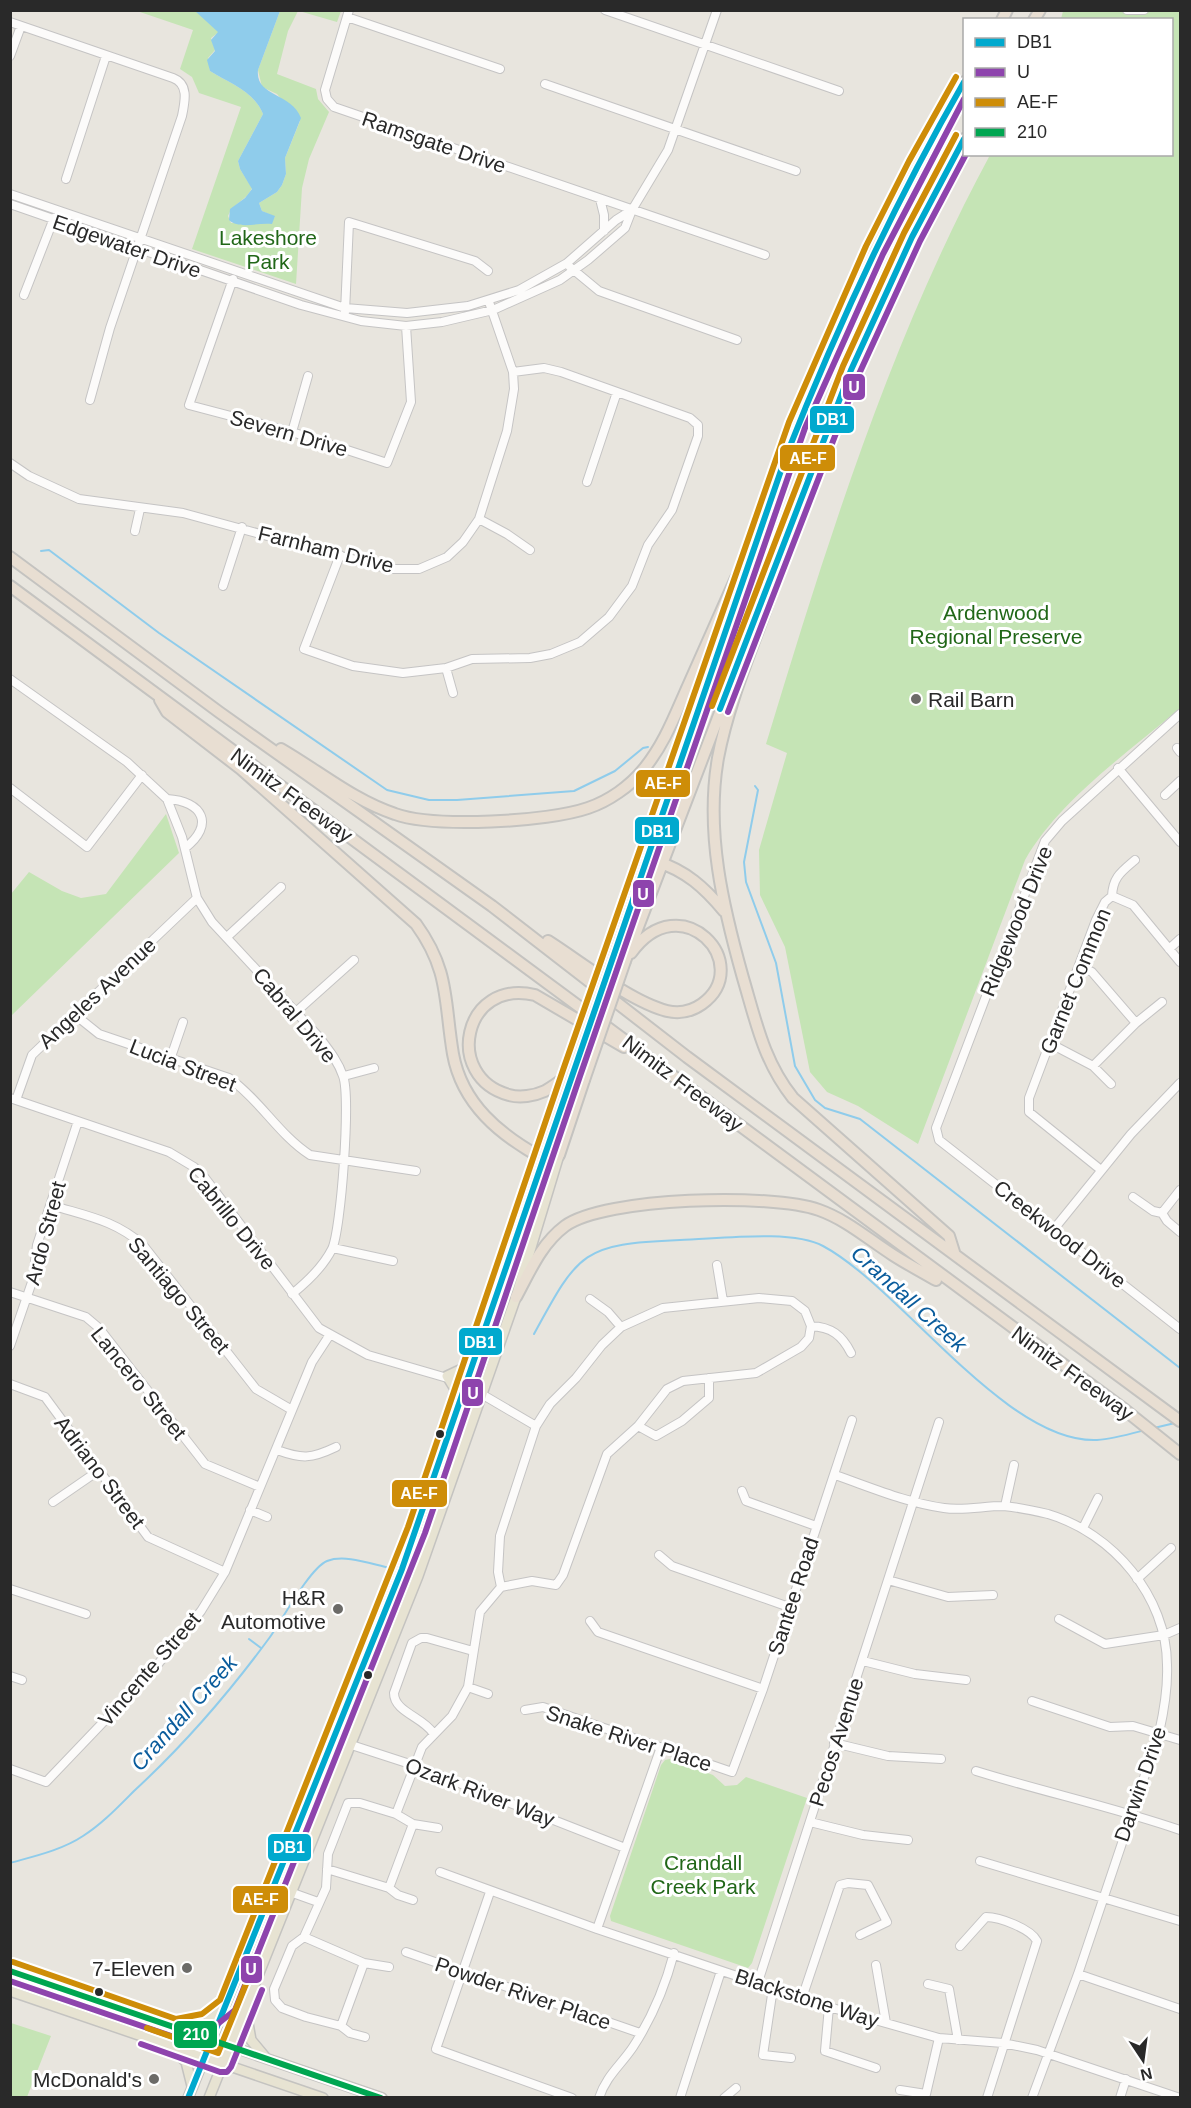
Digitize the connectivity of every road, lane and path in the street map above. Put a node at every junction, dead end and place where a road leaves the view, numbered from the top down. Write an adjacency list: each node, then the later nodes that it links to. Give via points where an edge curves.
1 (604, 10): 8 (street)
2 (717, 10): 8 (street, Edgewater Drive)
3 (1127, 10): 4 (street)
4 (1144, 10)
5 (348, 14): 11 (street); 20 (street, Ramsgate Drive, via 325,90 334,107)
6 (10, 22): 7 (street)
7 (21, 26): 9 (street); 10 (street)
8 (705, 45): 14 (street); 15 (street, Edgewater Drive)
9 (10, 56)
10 (106, 56): 18 (street); 26 (street, via 180,80 184,86 182,116)
11 (500, 69)
12 (546, 84): 15 (street)
13 (963, 84): 49 (highway, via 856,288 797,425)
14 (839, 91)
15 (676, 129): 17 (street); 23 (street, Edgewater Drive, via 657,171)
16 (963, 140): 53 (highway, via 912,237 851,370)
17 (796, 171)
18 (66, 179)
19 (10, 194): 22 (street, Edgewater Drive)
20 (600, 199): 23 (street, Ramsgate Drive); 25 (street)
21 (10, 204): 24 (street, Edgewater Drive)
22 (57, 210): 24 (street); 26 (street, Edgewater Drive)
23 (632, 210): 25 (street, Edgewater Drive); 28 (street, Ramsgate Drive); 30 (street, Edgewater Drive, via 625,228)
24 (53, 220): 27 (street, Edgewater Drive); 34 (street)
25 (604, 231): 29 (street, Edgewater Drive)
26 (140, 238): 27 (street); 32 (street, Edgewater Drive)
27 (137, 250): 33 (street, Edgewater Drive); 44 (street)
28 (765, 255)
29 (567, 263): 30 (street); 35 (street, Edgewater Drive, via 536,282)
30 (573, 270): 37 (street, Edgewater Drive, via 536,293); 40 (street, via 599,291)
31 (488, 271): 36 (street, via 475,261 349,222)
32 (235, 272): 33 (street, Severn Drive); 36 (street, Edgewater Drive)
33 (232, 281): 38 (street, Edgewater Drive); 45 (street, Severn Drive, via 189,405)
34 (24, 295)
35 (489, 302): 36 (street, Edgewater Drive, via 429,312); 37 (street, Farnham Drive)
36 (345, 308): 38 (street)
37 (493, 310): 39 (street, Edgewater Drive); 41 (street, Farnham Drive)
38 (345, 317): 39 (street, Edgewater Drive)
39 (406, 326): 45 (street, Severn Drive, via 411,402 387,463)
40 (738, 339)
41 (513, 372): 43 (street, via 544,368); 50 (street, Farnham Drive, via 507,431)
42 (308, 376): 45 (street)
43 (617, 393): 47 (street); 59 (street, via 690,418 699,431 672,510 648,545 632,586 609,617 580,642 551,654 472,659)
44 (90, 400)
45 (292, 432)
46 (10, 463): 48 (street, Farnham Drive, via 78,499)
47 (586, 482)
48 (140, 509): 51 (street, Farnham Drive, via 183,513); 52 (street)
49 (765, 512): 63 (highway, via 663,741 627,786 590,808 545,817 450,822 398,815 373,806); 73 (highway)
50 (479, 519): 54 (street); 55 (street, Farnham Drive, via 447,557 419,569 389,569)
51 (242, 527): 55 (street, Farnham Drive); 58 (street)
52 (135, 531)
53 (786, 542): 75 (highway); 80 (highway, via 718,759 714,826)
54 (530, 550)
55 (340, 555): 59 (street, via 304,650 353,666 403,673)
56 (10, 557): 63 (highway, Nimitz Freeway)
57 (10, 586): 62 (highway, Nimitz Freeway)
58 (223, 586)
59 (446, 668): 61 (street)
60 (10, 679): 66 (street, Cabral Drive)
61 (453, 693)
62 (159, 697): 98 (highway, Nimitz Freeway); 106 (highway, via 167,712 241,769 416,924 442,970 453,1056 472,1101 493,1126)
63 (219, 712): 79 (highway, Nimitz Freeway)
64 (1180, 714): 65 (street, Ridgewood Drive)
65 (1118, 768): 71 (street); 104 (street, Ridgewood Drive, via 1062,821 1036,860 936,1128)
66 (142, 775): 68 (street, via 87,847); 70 (street, Cabral Drive)
67 (1180, 781): 69 (street)
68 (10, 788)
69 (1165, 795)
70 (167, 799): 72 (street, Cabral Drive); 72 (street, Cabral Drive, via 183,800 200,814 203,826 198,838)
71 (1180, 842)
72 (185, 848): 78 (street, Cabral Drive)
73 (647, 858): 75 (highway); 97 (highway, bridge)
74 (1135, 860): 77 (street, Garnet Common, via 1117,875)
75 (663, 863): 80 (highway, via 695,879); 85 (highway)
76 (281, 887): 81 (street)
77 (1112, 896): 83 (street, via 1133,905); 87 (street, Garnet Common, via 1096,920)
78 (197, 898): 81 (street, Cabral Drive); 90 (street, Angeles Avenue)
79 (492, 906): 85 (highway, via 663,1010 684,1012 697,1008 716,989 720,976 716,949 698,930 683,925 655,930); 112 (highway, Nimitz Freeway, via 687,1057)
80 (724, 911): 118 (highway, via 773,1072 794,1098 949,1236)
81 (227, 937): 89 (street, Cabral Drive)
82 (1180, 939): 83 (street)
83 (1169, 949): 86 (street)
84 (354, 960): 89 (street)
85 (625, 961): 105 (highway, bridge)
86 (1180, 962)
87 (1080, 966): 92 (street, via 1092,972); 93 (street, Garnet Common)
88 (1162, 1002): 92 (street)
89 (297, 1011): 99 (street, Cabral Drive, via 333,1055)
90 (74, 1014): 94 (street, Lucia Street, via 99,1034); 102 (street, Angeles Avenue, via 32,1055)
91 (183, 1022): 94 (street)
92 (1136, 1023): 95 (street)
93 (1051, 1044): 95 (street); 108 (street, Garnet Common, via 1029,1098 1029,1112)
94 (171, 1057): 107 (street, Lucia Street, via 229,1078 246,1090 310,1155)
95 (1093, 1066): 101 (street)
96 (375, 1068): 99 (street)
97 (571, 1073): 98 (highway, via 536,1094 514,1096 500,1092 478,1074 468,1047 482,1007 505,994 535,995); 106 (highway)
98 (673, 1075): 127 (highway, Nimitz Freeway)
99 (344, 1076): 107 (street, Cabral Drive, via 348,1110)
100 (1180, 1083): 108 (street)
101 (1111, 1084)
102 (13, 1099): 103 (street, Cabrillo Drive)
103 (78, 1121): 113 (street, Ardo Street); 122 (street, Cabrillo Drive, via 169,1152 194,1167)
104 (939, 1140): 115 (street, Creekwood Drive)
105 (559, 1155): 106 (highway); 123 (main road)
106 (542, 1158): 134 (main road)
107 (344, 1160): 109 (street, Lucia Street); 117 (street, Cabral Drive)
108 (1101, 1170): 115 (street)
109 (416, 1171)
110 (1180, 1190): 114 (street)
111 (1133, 1197): 114 (street)
112 (883, 1200): 118 (highway, Nimitz Freeway); 141 (highway, via 892,1214)
113 (51, 1205): 124 (street, Ardo Street); 142 (street, Santiago Street, via 121,1227 132,1235 256,1389)
114 (1162, 1213): 116 (street)
115 (1054, 1229): 130 (street, Creekwood Drive)
116 (1180, 1232)
117 (333, 1248): 119 (street); 122 (street, Cabral Drive, via 309,1280)
118 (954, 1252): 141 (highway, Nimitz Freeway)
119 (393, 1261)
120 (717, 1265): 126 (street)
121 (10, 1292): 124 (street, Lancero Street)
122 (292, 1294): 131 (street, Cabrillo Drive)
123 (516, 1296): 127 (highway, via 542,1249 583,1216 619,1207 768,1200 804,1205 836,1217); 139 (main road)
124 (27, 1298): 132 (street, Ardo Street); 155 (street, Lancero Street, via 86,1317 99,1328 205,1464)
125 (590, 1299): 129 (street)
126 (723, 1301): 128 (street, via 792,1301 806,1311); 129 (street, via 663,1308)
127 (981, 1306): 151 (highway, Nimitz Freeway)
128 (811, 1326): 133 (street, via 826,1327 844,1339); 136 (street, via 809,1338 801,1347 756,1373)
129 (621, 1327): 146 (street, via 550,1404)
130 (1180, 1329)
131 (329, 1336): 135 (street, Cabrillo Drive, via 368,1355); 142 (street, Vincente Street, via 312,1362)
132 (10, 1346)
133 (851, 1353)
134 (476, 1356): 135 (main road); 138 (main road)
135 (447, 1376): 138 (street, Cabrillo Drive); 140 (main road)
136 (709, 1378): 147 (street, via 683,1380 667,1389); 147 (street, via 709,1398 682,1421 656,1436)
137 (10, 1384): 153 (street, Adriano Street, via 45,1397)
138 (466, 1384): 139 (street, Cabrillo Drive); 140 (main road)
139 (481, 1393): 146 (street, Cabrillo Drive); 194 (main road, via 418,1576)
140 (461, 1399): 191 (main road, via 402,1569)
141 (1153, 1404): 144 (highway, Nimitz Freeway); 148 (highway)
142 (292, 1410): 150 (street, Vincente Street)
143 (852, 1420): 154 (street, Santee Road)
144 (1180, 1421)
145 (939, 1422): 158 (street, Pecos Avenue)
146 (536, 1426): 170 (street, via 500,1536)
147 (638, 1426): 170 (street, via 607,1454 556,1585 532,1581)
148 (1180, 1430)
149 (336, 1447): 150 (street, via 316,1457 296,1457)
150 (277, 1450): 155 (street, Vincente Street)
151 (1180, 1454)
152 (1014, 1465): 160 (street)
153 (98, 1471): 159 (street); 167 (street, Adriano Street, via 148,1537)
154 (835, 1475): 158 (street, Darwin Drive); 163 (street, Santee Road)
155 (260, 1488): 161 (street, Vincente Street)
156 (742, 1491): 163 (street, via 746,1501)
157 (1098, 1498): 164 (street)
158 (913, 1501): 160 (street, Darwin Drive, via 945,1509); 169 (street, Pecos Avenue)
159 (53, 1502)
160 (1005, 1506): 164 (street, Darwin Drive, via 1048,1514)
161 (250, 1510): 162 (street); 167 (street, Vincente Street)
162 (267, 1517)
163 (816, 1526): 173 (street, Santee Road)
164 (1083, 1527): 168 (street, Darwin Drive, via 1116,1553)
165 (1171, 1548): 168 (street)
166 (659, 1555): 173 (street, via 672,1566)
167 (225, 1572): 198 (street, Vincente Street, via 201,1611 154,1669 46,1782)
168 (1137, 1579): 178 (street, Darwin Drive, via 1155,1607)
169 (888, 1580): 172 (street, via 948,1597); 180 (street, Pecos Avenue)
170 (501, 1587): 179 (street, via 480,1612)
171 (10, 1589): 174 (street)
172 (993, 1595)
173 (789, 1607): 185 (street, Santee Road)
174 (86, 1614)
175 (1059, 1619): 178 (street, via 1105,1644)
176 (590, 1622): 185 (street, via 598,1632)
177 (1180, 1628): 178 (street)
178 (1164, 1635): 190 (street, Darwin Drive, via 1167,1688)
179 (473, 1651): 184 (street); 189 (street, via 427,1638 412,1643 394,1700 419,1717)
180 (863, 1661): 183 (street, via 915,1674); 193 (street, Pecos Avenue)
181 (10, 1676): 182 (street)
182 (22, 1680)
183 (966, 1680)
184 (468, 1687): 186 (street); 189 (street, via 452,1716)
185 (763, 1689): 200 (street, Santee Road)
186 (488, 1694)
187 (1032, 1701): 190 (street, via 1110,1727 1133,1726)
188 (525, 1710): 195 (street, Snake River Place, via 543,1707)
189 (433, 1733): 197 (street)
190 (1159, 1733): 192 (street); 201 (street, Darwin Drive)
191 (333, 1739): 194 (street, Ozark River Way); 237 (main road)
192 (1180, 1740)
193 (834, 1743): 196 (street, via 888,1756); 203 (street, Pecos Avenue)
194 (349, 1745): 197 (street, Ozark River Way); 213 (main road)
195 (661, 1747): 200 (street, Snake River Place); 208 (street)
196 (941, 1759)
197 (414, 1765): 202 (street); 208 (street, Ozark River Way)
198 (10, 1769)
199 (976, 1771): 201 (street)
200 (732, 1772)
201 (1130, 1813): 206 (street); 215 (street, Darwin Drive)
202 (396, 1814): 204 (street); 210 (street, via 348,1803 328,1854)
203 (810, 1822): 207 (street, via 863,1835); 232 (street, Pecos Avenue)
204 (413, 1824): 205 (street); 212 (street)
205 (438, 1828)
206 (1180, 1830)
207 (908, 1840)
208 (625, 1848): 219 (street)
209 (980, 1861): 215 (street)
210 (327, 1869): 212 (street); 217 (street, via 326,1888)
211 (440, 1872): 214 (street, Blackstone Way)
212 (389, 1888): 216 (street)
213 (290, 1892): 217 (street); 239 (main road)
214 (490, 1892): 219 (street, Blackstone Way); 230 (street)
215 (1103, 1896): 218 (street); 231 (street, Darwin Drive)
216 (413, 1900)
217 (318, 1902): 221 (street)
218 (1180, 1921)
219 (597, 1929): 224 (street, Blackstone Way)
220 (860, 1935): 236 (street, via 887,1922 868,1885 840,1885)
221 (304, 1937): 225 (street); 242 (street, via 292,1946 274,1989 275,2000 282,2008)
222 (960, 1946): 249 (street, via 986,1917 1013,1925 1036,1938)
223 (406, 1952): 230 (street, Powder River Place)
224 (674, 1953): 229 (street, Blackstone Way); 244 (street, via 651,2019)
225 (364, 1964): 227 (street); 242 (street)
226 (876, 1965): 241 (street)
227 (389, 1967)
228 (10, 1971): 243 (main road)
229 (721, 1971): 232 (street, Blackstone Way); 267 (street)
230 (461, 1972): 244 (street, Powder River Place); 265 (street, via 436,2049)
231 (1077, 1974): 240 (street); 252 (street, Darwin Drive)
232 (758, 1982): 234 (street, Blackstone Way)
233 (928, 1984): 247 (street, via 950,1989)
234 (773, 1988): 236 (street, Blackstone Way); 254 (street, via 763,2055)
235 (10, 1991): 250 (main road)
236 (802, 1998): 238 (street, Blackstone Way)
237 (227, 2006): 243 (main road, via 206,2024); 248 (main road)
238 (829, 2007): 241 (street, Blackstone Way); 257 (street, via 825,2051)
239 (245, 2009): 251 (main road); 255 (main road, via 250,2040)
240 (1180, 2009)
241 (886, 2023): 246 (street, Blackstone Way)
242 (341, 2026): 245 (street)
243 (175, 2028): 248 (main road)
244 (640, 2033): 266 (street, via 603,2085)
245 (365, 2037)
246 (939, 2038): 247 (street, Blackstone Way); 260 (street, via 926,2094)
247 (958, 2040): 249 (street, Blackstone Way)
248 (213, 2041): 251 (main road); 253 (main road)
249 (1003, 2043): 252 (street, Blackstone Way); 269 (street)
250 (167, 2044): 253 (main road); 261 (main road, via 186,2062 191,2076)
251 (231, 2047): 255 (main road); 256 (main road)
252 (1048, 2054): 258 (street, Blackstone Way); 270 (street, Darwin Drive)
253 (206, 2058): 256 (main road); 261 (main road)
254 (791, 2058)
255 (267, 2059): 264 (main road)
256 (223, 2064): 262 (main road); 263 (main road)
257 (876, 2068)
258 (1126, 2079): 271 (street); 272 (street, Blackstone Way)
259 (736, 2088): 268 (street)
260 (900, 2090)
261 (190, 2094)
262 (209, 2097)
263 (323, 2097)
264 (382, 2097)
265 (572, 2097)
266 (599, 2097)
267 (680, 2097)
268 (723, 2097)
269 (987, 2097)
270 (1032, 2097)
271 (1120, 2097)
272 (1180, 2097)

